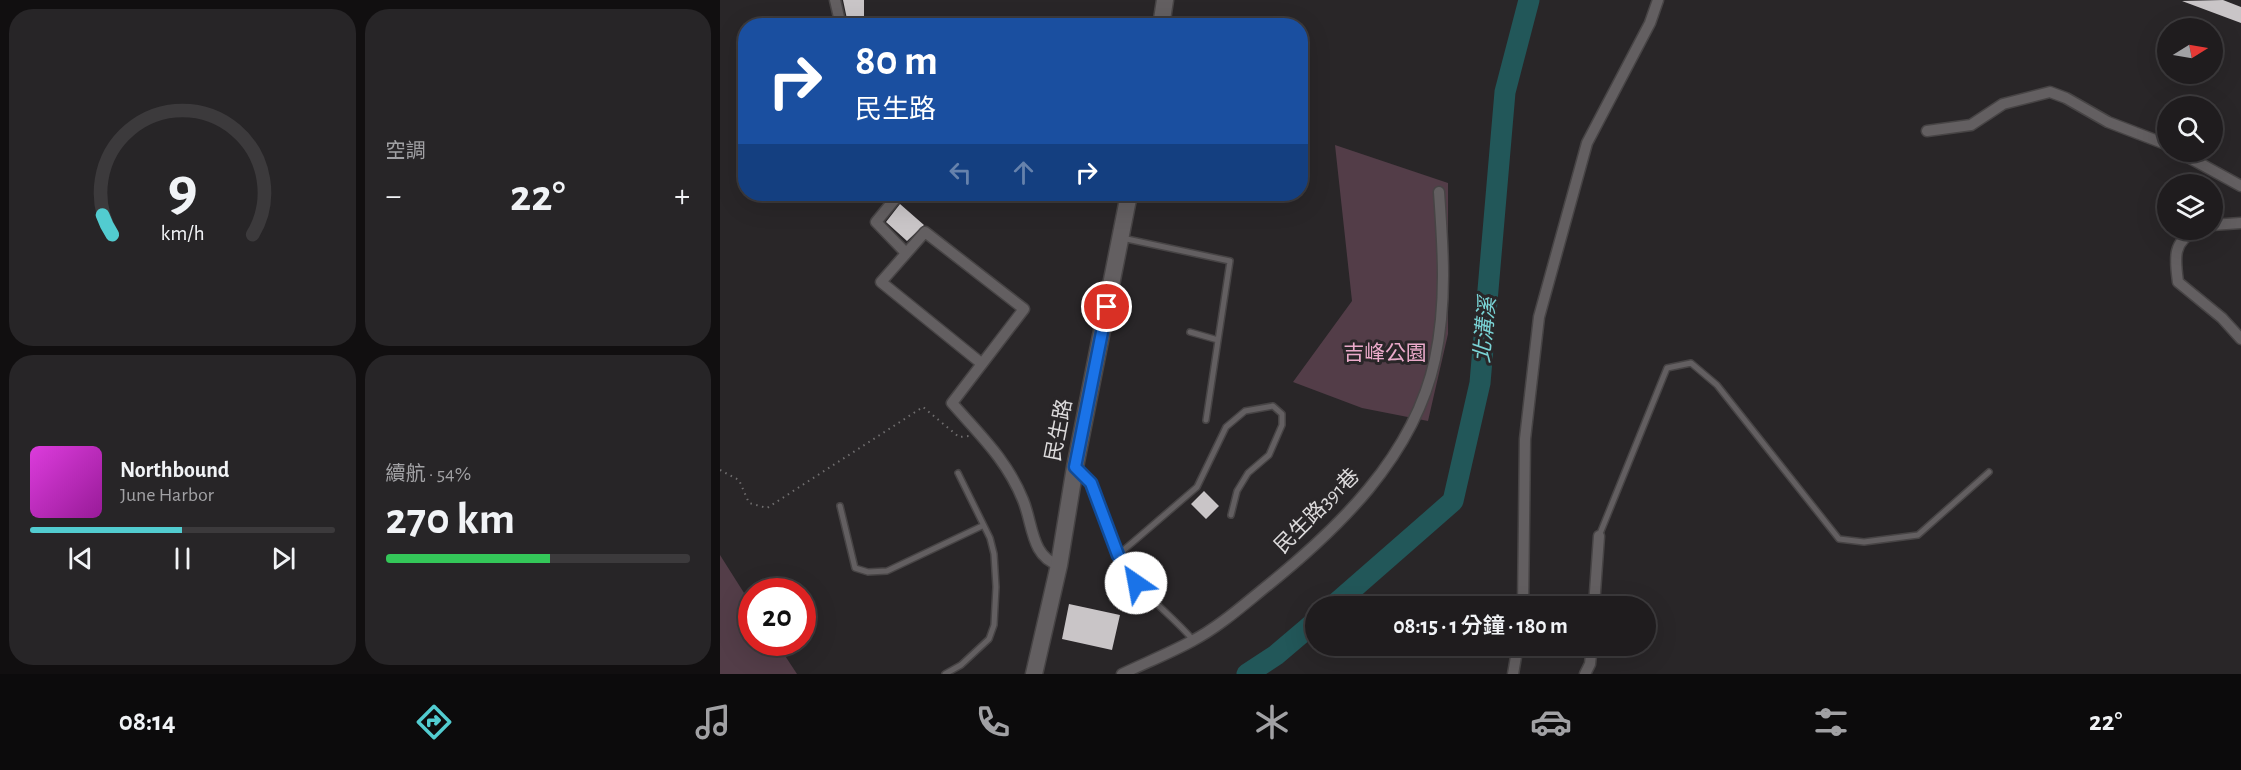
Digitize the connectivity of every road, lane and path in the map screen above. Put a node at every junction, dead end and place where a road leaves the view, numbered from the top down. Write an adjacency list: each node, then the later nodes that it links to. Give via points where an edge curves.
1 (835, 0): 4 (street)
2 (1165, 0): 5 (street)
3 (1658, 0): 34 (street, via 1650,23 1587,143 1539,317 1525,440)
4 (839, 18)
5 (1162, 18)
6 (1927, 131): 7 (street, via 1971,125 2003,104 2050,92 2108,122)
7 (2157, 141)
8 (2197, 162): 9 (street)
9 (2241, 186)
10 (1439, 192): 36 (street, 民生路391巷, via 1444,255 1442,317 1422,404 1371,489 1308,553)
11 (894, 201): 17 (street, via 876,222)
12 (1128, 201): 15 (street, 民生路)
13 (2241, 223): 14 (street)
14 (2223, 224)
15 (1120, 238): 20 (lane, via 1230,261); 24 (street, 民生路)
16 (2182, 240): 19 (street, via 2174,252 2178,282)
17 (906, 253): 21 (street, via 881,282); 21 (street, via 925,232 1024,309)
18 (1190, 332): 20 (lane)
19 (2241, 339)
20 (1218, 340): 22 (lane)
21 (981, 363): 23 (street, via 952,403)
22 (1206, 420)
23 (980, 435): 25 (path, via 959,437 923,407 767,508 749,503 739,480); 33 (street, via 1009,468 1038,549 1048,562)
24 (1075, 467): 32 (lane, via 1091,483); 33 (street, 民生路)
25 (720, 470)
26 (1989, 472): 31 (lane, via 1918,535 1864,542 1839,539 1718,385 1691,363 1667,368)
27 (958, 473): 30 (lane)
28 (840, 506): 30 (lane, via 855,568 868,572 887,571)
29 (1231, 515): 32 (lane, via 1237,491 1248,473 1269,454 1282,425 1282,414 1273,406 1245,411 1226,427 1197,487)
30 (982, 525): 39 (lane, via 994,554 994,625 989,639 976,653)
31 (1599, 536): 35 (street)
32 (1118, 555): 36 (lane, via 1147,597)
33 (1059, 565): 40 (street, 民生路)
34 (1523, 596)
35 (1595, 596)
36 (1194, 640): 41 (street, 民生路391巷)
37 (1516, 656): 42 (street)
38 (1591, 656): 43 (street)
39 (945, 674)
40 (1034, 674)
41 (1122, 674)
42 (1513, 674)
43 (1586, 674)

